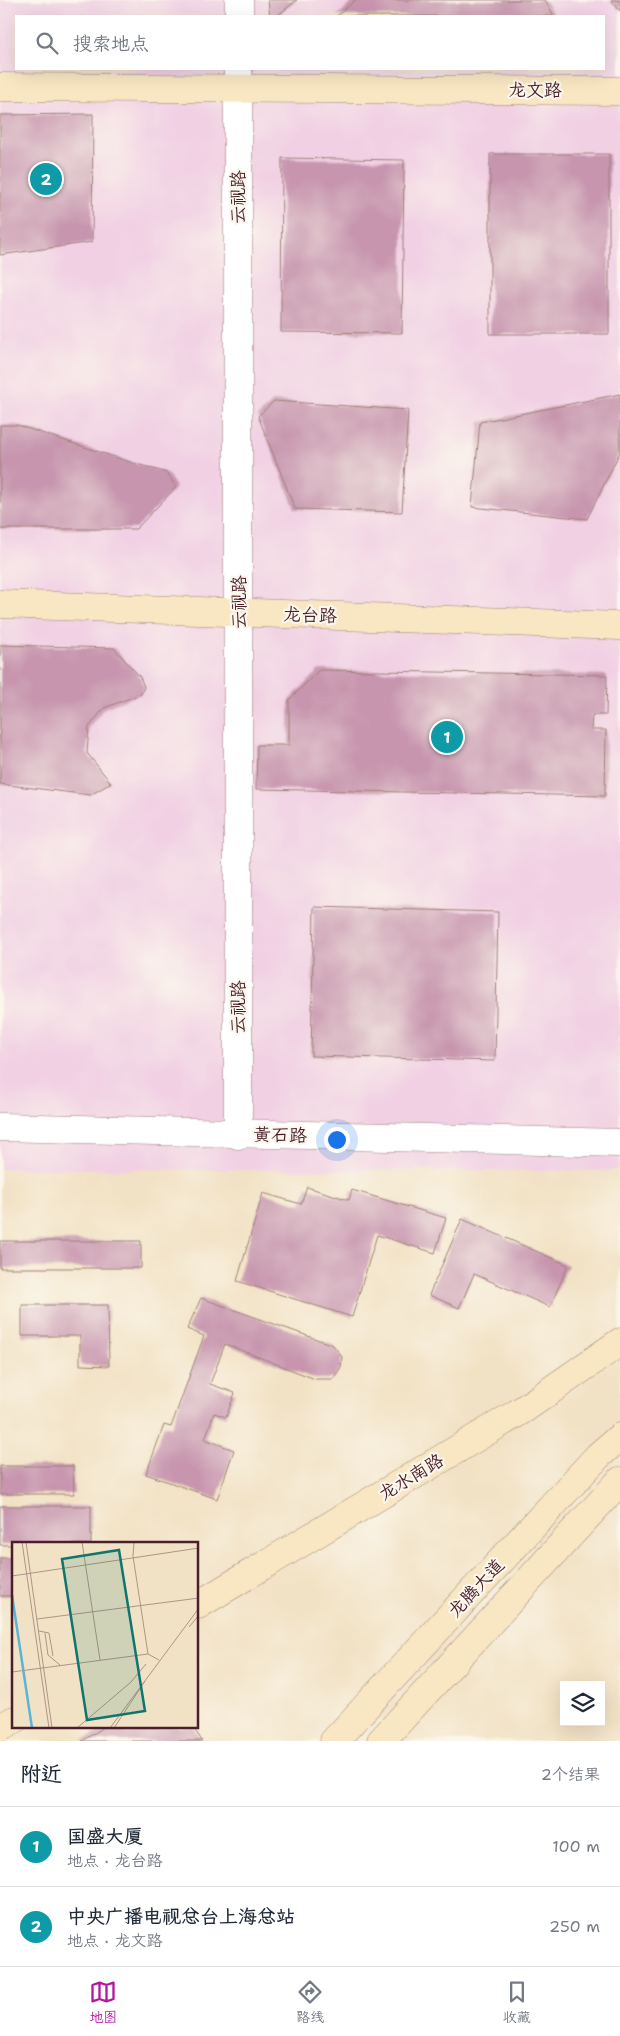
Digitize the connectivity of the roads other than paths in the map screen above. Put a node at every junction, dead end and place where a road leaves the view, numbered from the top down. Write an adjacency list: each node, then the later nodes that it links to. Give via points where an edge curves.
1 (239, 0): 2 (street)
2 (239, 15)
3 (238, 78): 4 (main road, 龙文路); 5 (main road, 龙文路); 7 (street, 云视路)
4 (0, 87)
5 (620, 91)
6 (0, 604): 7 (main road, 龙台路)
7 (239, 613): 8 (main road, 龙台路); 10 (street, 云视路)
8 (620, 626)
9 (0, 1127): 10 (street, 黄石路)
10 (238, 1135): 11 (street, 黄石路)
11 (620, 1143)
12 (620, 1342): 15 (main road, 龙水南路, via 524,1409)
13 (620, 1437): 18 (main road, 龙腾大道, via 598,1456)
14 (620, 1482): 19 (main road, 龙腾大道)
15 (199, 1604)
16 (12, 1721): 17 (main road)
17 (0, 1728)
18 (334, 1741)
19 (381, 1741)

